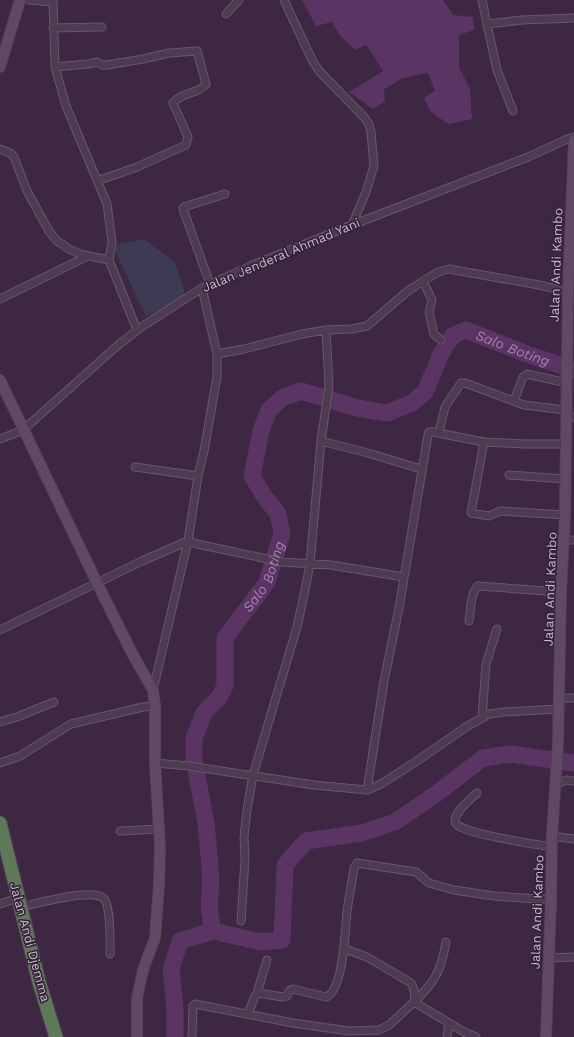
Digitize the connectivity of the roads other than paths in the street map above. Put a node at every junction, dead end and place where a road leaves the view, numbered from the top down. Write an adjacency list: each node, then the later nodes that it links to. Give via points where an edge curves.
1 (20, 0): 12 (street)
2 (29, 0): 6 (street)
3 (239, 0): 7 (street)
4 (284, 0): 20 (street, via 313,62 370,124 374,166)
5 (482, 0): 9 (street)
6 (52, 1): 11 (street)
7 (226, 14)
8 (574, 18): 9 (street)
9 (487, 24): 14 (street, via 497,70)
10 (102, 27): 11 (street)
11 (53, 28): 13 (street)
12 (0, 67)
13 (55, 67): 18 (street, via 66,106); 18 (street, via 97,62 107,65 169,53 197,51 206,84 173,103 188,137 186,145 137,167)
14 (514, 111)
15 (574, 137): 20 (street, Jalan Jenderal Ahmad Yani)
16 (574, 141): 26 (street, Jalan Andi Kambo)
17 (0, 149): 21 (street, via 10,152 14,157 27,191 56,240 69,249)
18 (97, 181): 22 (street, via 109,215 112,242)
19 (225, 194): 24 (street, via 183,209)
20 (352, 224): 24 (street, Jalan Jenderal Ahmad Yani)
21 (88, 256): 22 (street); 27 (street)
22 (109, 260): 28 (street)
23 (424, 281): 26 (street, via 438,272 449,269); 29 (street, via 367,326); 30 (street, via 432,300 429,312 434,334)
24 (210, 284): 25 (street, Jalan Jenderal Ahmad Yani)
25 (202, 288): 28 (street, Jalan Jenderal Ahmad Yani); 31 (street)
26 (571, 292): 33 (street, Jalan Andi Kambo)
27 (0, 299)
28 (137, 330): 36 (street, Jalan Jenderal Ahmad Yani)
29 (326, 330): 31 (street); 39 (street, via 329,386)
30 (441, 340)
31 (217, 354): 45 (street, via 217,377)
32 (0, 380): 36 (street)
33 (567, 383): 34 (street, via 532,374 525,375); 35 (street, Jalan Andi Kambo)
34 (514, 401): 35 (street); 37 (street, via 461,383 445,407)
35 (569, 415): 41 (street, Jalan Andi Kambo)
36 (23, 430): 38 (street, Jalan Jenderal Ahmad Yani); 52 (street)
37 (439, 432): 40 (street); 43 (street, via 429,432)
38 (0, 439)
39 (321, 440): 43 (street); 50 (street)
40 (484, 442): 41 (street); 47 (street, via 471,513 489,516 500,512)
41 (565, 444): 46 (street, Jalan Andi Kambo)
42 (135, 467): 45 (street)
43 (421, 469): 51 (street)
44 (509, 475): 46 (street)
45 (198, 476): 49 (street)
46 (565, 479): 47 (street, Jalan Andi Kambo)
47 (565, 515): 48 (street, Jalan Andi Kambo)
48 (569, 540): 53 (street, Jalan Andi Kambo)
49 (188, 541): 50 (street, via 270,560); 52 (street); 57 (street)
50 (310, 564): 51 (street); 67 (street, via 297,627)
51 (404, 577): 70 (street)
52 (98, 583): 56 (street); 57 (street)
53 (561, 592): 54 (street, via 478,586 473,596); 58 (street, Jalan Andi Kambo)
54 (469, 621)
55 (497, 629): 63 (street, via 486,664)
56 (0, 630)
57 (153, 690): 61 (street)
58 (560, 698): 59 (street); 62 (street, Jalan Andi Kambo)
59 (574, 698)
60 (54, 702): 64 (street)
61 (155, 706): 65 (street, via 71,724 20,756); 66 (street)
62 (559, 709): 63 (street, via 495,713); 68 (street, Jalan Andi Kambo)
63 (482, 718): 70 (street, via 391,778)
64 (0, 722)
65 (0, 762)
66 (155, 763): 67 (street); 73 (street)
67 (253, 775): 70 (street); 80 (street, via 244,837)
68 (556, 781): 69 (street); 76 (street, Jalan Andi Kambo)
69 (574, 781)
70 (367, 790)
71 (477, 794): 76 (street, via 456,816 456,825 520,843)
72 (0, 823): 78 (highway, Jalan Andi Djemma)
73 (159, 829): 74 (street); 92 (street, via 159,885 155,938 139,986)
74 (120, 831)
75 (574, 839): 76 (street)
76 (552, 842): 77 (street, Jalan Andi Kambo)
77 (551, 900): 82 (street, via 454,890 429,883 416,872 357,863 348,905); 85 (street, Jalan Andi Kambo)
78 (19, 902): 79 (street); 83 (street, via 96,894 105,900 108,910); 91 (highway, Jalan Andi Djemma)
79 (0, 904)
80 (241, 921)
81 (446, 942): 88 (street, via 435,979)
82 (345, 949): 87 (street, via 334,990 329,996 296,989 290,990 285,997); 88 (street, via 367,957 411,983 415,995)
83 (110, 954)
84 (574, 957): 85 (street)
85 (549, 958): 96 (street, Jalan Andi Kambo)
86 (267, 960): 87 (street)
87 (257, 993): 89 (street)
88 (414, 1002): 89 (street, via 384,1028 372,1031 337,1030); 90 (street)
89 (248, 1014): 93 (street, via 195,1004)
90 (450, 1023): 94 (street); 95 (street)
91 (56, 1037)
92 (137, 1037)
93 (192, 1037)
94 (447, 1037)
95 (476, 1037)
96 (546, 1037)

